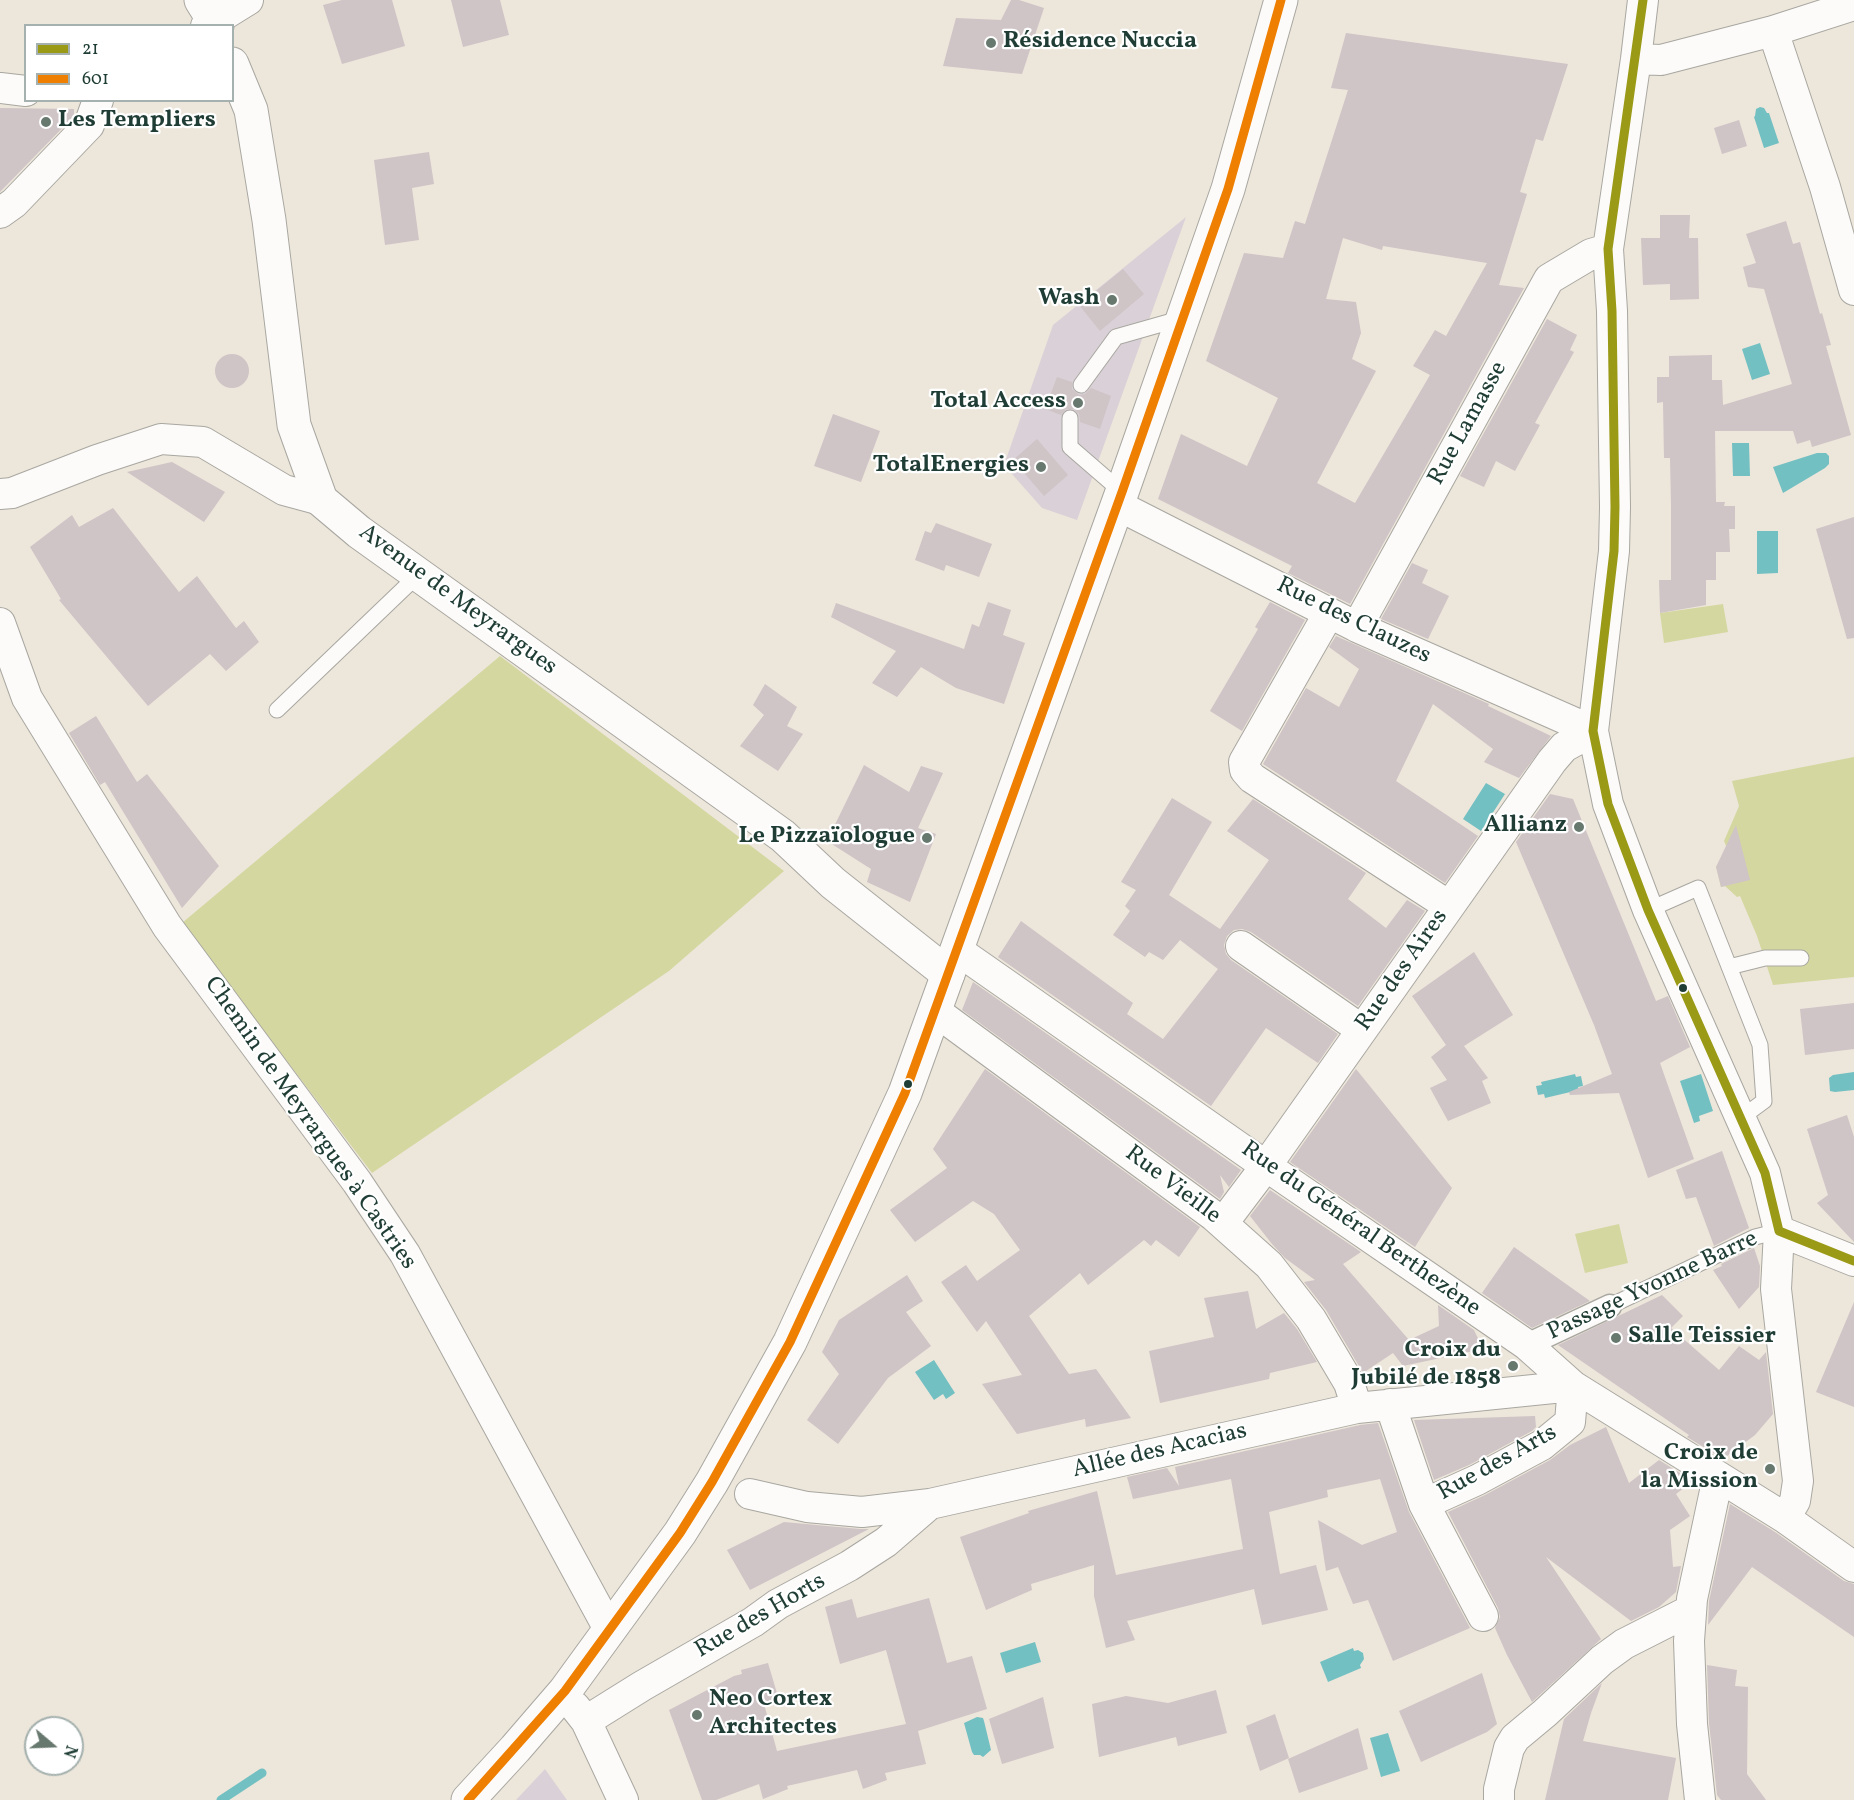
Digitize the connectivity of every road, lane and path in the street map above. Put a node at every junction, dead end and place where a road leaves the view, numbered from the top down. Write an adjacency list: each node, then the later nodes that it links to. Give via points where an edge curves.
1 (248, 0): 5 (street)
2 (1281, 0): 16 (main road, via 1228,189)
3 (1643, 0): 7 (street)
4 (1854, 5): 6 (street)
5 (210, 18)
6 (1773, 31): 7 (street, via 1661,60); 13 (street, via 1825,187)
7 (1636, 59): 14 (street)
8 (234, 69): 21 (main road, via 251,110 294,425)
9 (0, 88): 10 (street)
10 (24, 91)
11 (97, 102): 12 (street, via 89,125)
12 (0, 213)
13 (1845, 224): 15 (street)
14 (1608, 249): 25 (street, Rue Lamasse, via 1591,254 1549,279); 27 (street, via 1614,551)
15 (1854, 290)
16 (1183, 318): 17 (lane, via 1116,336); 20 (main road)
17 (1082, 385)
18 (1070, 418): 20 (lane, via 1070,447)
19 (0, 494): 21 (street, via 160,439 203,442 284,490)
20 (1119, 498): 23 (street, Rue des Clauzes); 32 (main road)
21 (321, 500): 22 (main road, Avenue de Meyrargues)
22 (419, 574): 26 (lane); 32 (main road, Avenue de Meyrargues, via 783,836 833,883)
23 (1329, 613): 25 (street, Rue des Clauzes); 28 (street, via 1244,762 1245,770)
24 (0, 622): 54 (street, Chemin de Meyrargues à Castries, via 27,698 167,926 357,1182 405,1254)
25 (1357, 627): 27 (street, Rue des Clauzes)
26 (277, 710)
27 (1593, 731): 28 (street, Rue des Aires, via 1564,747 1552,761); 29 (street, via 1608,804)
28 (1449, 906): 35 (street, Rue des Aires)
29 (1648, 910): 33 (lane, via 1698,888); 36 (street)
30 (1240, 946): 35 (street)
31 (1801, 958): 33 (lane, via 1765,958)
32 (953, 962): 34 (main road); 37 (street, Rue du Général Berthezène)
33 (1729, 967): 36 (lane, via 1760,1045 1764,1101)
34 (935, 1011): 38 (street, Rue Vieille); 54 (main road, via 905,1093 790,1342 712,1482)
35 (1362, 1030): 37 (street, Rue des Aires)
36 (1740, 1118): 39 (street, via 1765,1173)
37 (1266, 1166): 38 (street, Rue des Aires); 42 (street, Rue du Général Berthezène)
38 (1223, 1223): 45 (street, Rue Vieille, via 1269,1265 1311,1319 1350,1383)
39 (1779, 1231): 40 (street); 41 (lane, Passage Yvonne Barre, via 1755,1237); 50 (street, via 1776,1289 1798,1481 1795,1501)
40 (1854, 1261)
41 (1610, 1306): 42 (street, Passage Yvonne Barre)
42 (1527, 1345): 43 (street, Rue du Général Berthezène)
43 (1574, 1386): 44 (street, Allée des Acacias); 46 (street, Rue du Général Berthezène); 49 (street, Rue des Arts, via 1570,1422 1542,1445)
44 (1390, 1404): 45 (street, Allée des Acacias); 49 (street)
45 (1357, 1408): 48 (street, Allée des Acacias)
46 (1718, 1477): 50 (street, Rue du Général Berthezène); 52 (street)
47 (750, 1494): 48 (street, Allée des Acacias, via 807,1507 862,1512)
48 (930, 1504): 56 (street, Rue des Horts, via 886,1542 849,1566 778,1604)
49 (1424, 1504): 53 (street)
50 (1785, 1518): 51 (street, Rue du Général Berthezène)
51 (1854, 1567)
52 (1691, 1610): 59 (street, via 1624,1644 1515,1738 1509,1748); 60 (street, via 1692,1713)
53 (1483, 1616)
54 (609, 1631): 55 (main road)
55 (565, 1691): 56 (street); 57 (main road)
56 (586, 1721): 58 (street)
57 (468, 1800)
58 (623, 1800)
59 (1498, 1800)
60 (1700, 1800)

